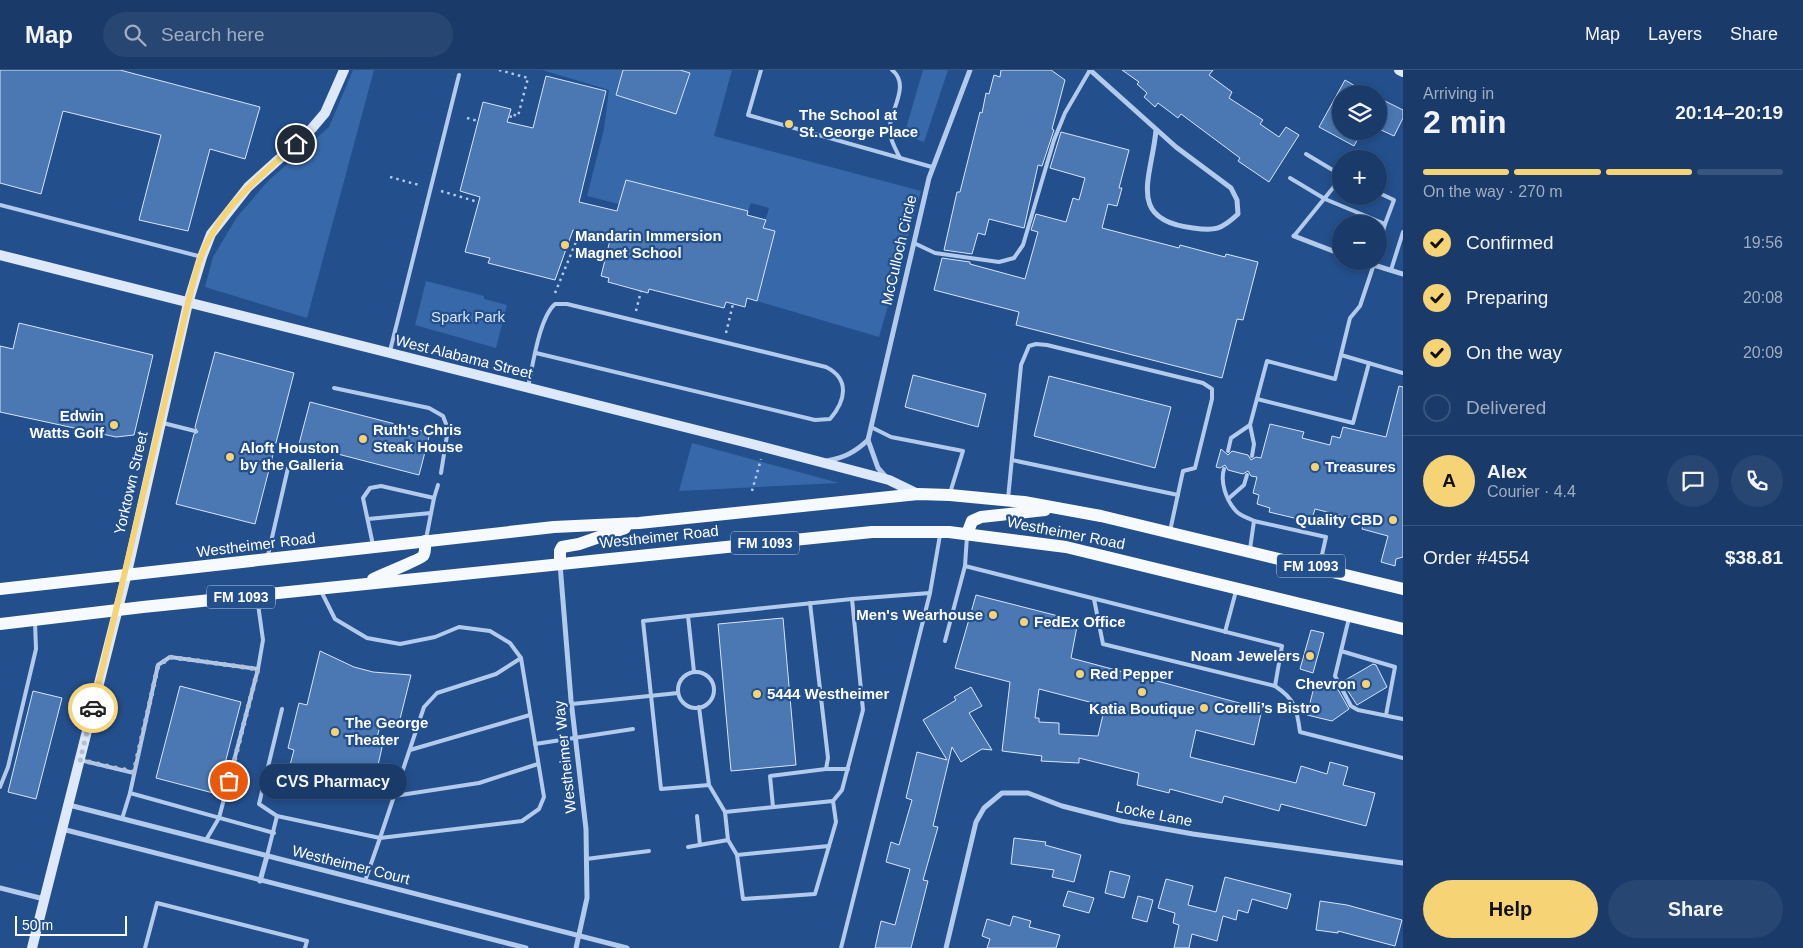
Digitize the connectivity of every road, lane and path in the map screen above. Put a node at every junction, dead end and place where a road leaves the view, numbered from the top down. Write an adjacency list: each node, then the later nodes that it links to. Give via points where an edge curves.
1 (344, 70): 35 (street, Yorktown Street, via 325,113 308,133 248,187 211,234)
2 (499, 70): 12 (path, via 528,78 518,116 512,114)
3 (892, 70): 15 (lane, via 900,90 890,132)
4 (970, 70): 16 (street, McCulloch Circle)
5 (1090, 70): 13 (street); 32 (lane, via 1065,113 1054,140 1024,244 1014,258 999,262 935,253)
6 (1399, 70): 8 (street)
7 (761, 71): 15 (lane, via 748,115)
8 (1403, 72)
9 (459, 75): 47 (lane)
10 (467, 118): 11 (path)
11 (478, 121)
12 (510, 122)
13 (1156, 130): 13 (street, via 1146,190 1157,217 1180,226 1212,230 1225,226 1238,214 1237,200 1231,188)
14 (1306, 154): 17 (lane)
15 (900, 158): 16 (lane)
16 (932, 167): 32 (street, McCulloch Circle)
17 (1332, 170)
18 (390, 177): 20 (path)
19 (1290, 178): 24 (lane)
20 (419, 185)
21 (1332, 189): 24 (lane)
22 (441, 191): 25 (path)
23 (1387, 197): 28 (lane, via 1394,200)
24 (1325, 199): 27 (lane); 31 (lane)
25 (478, 202)
26 (0, 205): 35 (lane)
27 (1363, 215)
28 (1387, 219)
29 (580, 232): 41 (path)
30 (1403, 232): 38 (lane)
31 (1294, 236): 33 (street)
32 (914, 243): 56 (street, McCulloch Circle)
33 (1332, 251)
34 (0, 255): 42 (street, West Alabama Street)
35 (202, 256): 42 (street, Yorktown Street)
36 (1387, 269): 38 (street)
37 (1372, 270): 48 (lane, via 1360,306 1350,318)
38 (1391, 270): 39 (street)
39 (1403, 274)
40 (641, 291): 44 (path)
41 (555, 293)
42 (188, 303): 47 (street, West Alabama Street); 54 (street, Yorktown Street)
43 (733, 304): 45 (path)
44 (636, 311)
45 (726, 333)
46 (536, 353): 46 (lane, via 815,420 830,418 838,410 844,384 838,373 826,367 567,304 555,304 548,310); 52 (lane)
47 (389, 354): 52 (street, West Alabama Street)
48 (1341, 356): 49 (lane); 53 (lane, via 1335,379 1267,361)
49 (1369, 363): 50 (lane); 53 (lane, via 1353,423)
50 (1403, 373)
51 (334, 388): 66 (lane, via 429,408 442,416 448,429)
52 (528, 388): 63 (street, West Alabama Street)
53 (1257, 399): 55 (lane)
54 (161, 422): 57 (lane); 92 (street, Yorktown Street)
55 (1250, 425): 59 (lane, via 1231,438); 60 (lane, via 1254,444)
56 (871, 427): 58 (street, McCulloch Circle); 72 (lane, via 891,437 963,451)
57 (194, 431)
58 (868, 440): 63 (street, via 846,457); 68 (street, via 878,468)
59 (1228, 451)
60 (1252, 456)
61 (761, 458): 70 (path)
62 (1012, 460): 73 (lane); 73 (lane, via 1021,365 1028,348 1040,344 1209,386 1213,392 1195,468 1183,471); 76 (lane)
63 (820, 462): 68 (street, West Alabama Street)
64 (288, 468): 88 (lane)
65 (1224, 469): 75 (lane, via 1222,478)
66 (441, 472)
67 (1247, 475): 75 (lane, via 1244,485)
68 (889, 480): 71 (street, West Alabama Street)
69 (438, 485): 74 (lane)
70 (752, 491)
71 (918, 494): 72 (main road, Westheimer Road / FM 1093); 81 (main road, Westheimer Road / FM 1093)
72 (950, 495): 76 (main road, Westheimer Road / FM 1093)
73 (1178, 495): 83 (lane)
74 (434, 498): 78 (lane); 79 (lane, via 381,486 370,488 363,498)
75 (1228, 499): 80 (lane, via 1237,513)
76 (1008, 501): 77 (main road, Westheimer Road / FM 1093)
77 (1058, 509): 83 (main road, Westheimer Road / FM 1093); 84 (main road, via 981,517 972,521)
78 (431, 513): 79 (lane); 85 (lane)
79 (368, 519): 86 (lane)
80 (1254, 521): 87 (lane); 91 (lane, via 1326,537)
81 (639, 523): 85 (main road, Westheimer Road / FM 1093, via 554,527); 89 (main road, via 562,547)
82 (940, 532): 84 (main road, Westheimer Road / FM 1093); 89 (main road, Westheimer Road / FM 1093, via 872,532); 98 (lane)
83 (1169, 533): 87 (main road, Westheimer Road / FM 1093)
84 (967, 534): 90 (lane); 95 (main road, Westheimer Road / FM 1093, via 1066,547)
85 (426, 541): 86 (main road, Westheimer Road / FM 1093); 93 (main road, via 425,554 418,561 405,563)
86 (374, 547): 88 (main road, Westheimer Road / FM 1093)
87 (1249, 551): 91 (main road, Westheimer Road / FM 1093)
88 (267, 560): 92 (main road, Westheimer Road / FM 1093)
89 (560, 563): 93 (main road, Westheimer Road / FM 1093); 120 (street, Westheimer Way)
90 (965, 566): 101 (lane); 110 (lane)
91 (1319, 568): 97 (main road, Westheimer Road / FM 1093)
92 (126, 577): 96 (main road, Westheimer Road / FM 1093); 103 (street, Yorktown Street)
93 (364, 584): 94 (main road, Westheimer Road / FM 1093)
94 (319, 588): 99 (main road, Westheimer Road / FM 1093); 112 (lane, via 335,619 367,638 400,644 435,637 459,627 490,631 510,643)
95 (1237, 588): 105 (main road, Westheimer Road / FM 1093); 109 (lane)
96 (0, 589)
97 (1403, 589)
98 (930, 593): 100 (lane); 172 (lane)
99 (257, 595): 103 (main road, Westheimer Road / FM 1093); 113 (lane, via 263,640)
100 (852, 598): 102 (lane); 117 (lane)
101 (1094, 599): 109 (lane); 115 (lane, via 1103,644)
102 (810, 603): 104 (lane); 119 (lane)
103 (117, 609): 106 (main road, Westheimer Road / FM 1093); 131 (street, Yorktown Street)
104 (688, 616): 114 (lane); 118 (lane, via 643,621)
105 (1350, 616): 108 (main road, Westheimer Road / FM 1093); 111 (lane)
106 (35, 619): 107 (main road, Westheimer Road / FM 1093); 137 (lane, via 36,649 8,767)
107 (0, 624)
108 (1403, 629)
109 (1225, 632): 115 (lane, via 1282,646)
110 (945, 642)
111 (1341, 650): 124 (lane, via 1335,676 1351,706); 124 (lane, via 1395,667)
112 (521, 658): 123 (lane); 129 (lane, via 496,674 437,693 424,707)
113 (258, 669): 135 (lane, via 170,657 158,666); 146 (lane)
114 (694, 672): 116 (lane, via 683,678); 121 (lane, via 710,679 714,690 709,701)
115 (1275, 686): 130 (lane, via 1288,694 1297,711 1300,732)
116 (678, 693): 118 (lane); 121 (lane, via 688,706)
117 (862, 693): 119 (lane); 134 (lane, via 863,710)
118 (651, 696): 120 (lane); 136 (lane, via 661,789)
119 (823, 697): 133 (lane)
120 (572, 704): 127 (street, Westheimer Way)
121 (699, 708): 136 (lane)
122 (282, 710): 144 (lane, via 259,804)
123 (530, 715): 128 (lane); 129 (lane)
124 (1386, 715): 125 (lane)
125 (1403, 719)
126 (633, 729): 127 (lane)
127 (576, 738): 128 (lane); 159 (street, Westheimer Way)
128 (535, 744): 132 (lane)
129 (410, 750): 139 (lane)
130 (1403, 758)
131 (80, 760): 135 (lane); 141 (street, Yorktown Street)
132 (538, 764): 139 (lane, via 479,783); 150 (lane, via 544,797 539,809 522,821)
133 (826, 768): 134 (lane); 142 (lane, via 770,776)
134 (848, 769): 140 (lane, via 842,790)
135 (134, 772): 138 (lane)
136 (709, 784): 143 (lane)
137 (0, 787)
138 (130, 793): 146 (lane); 147 (lane)
139 (394, 796): 150 (lane)
140 (833, 801): 142 (lane); 155 (lane, via 836,822)
141 (69, 805): 147 (street, Westheimer Court); 148 (street, Yorktown Street)
142 (773, 807): 143 (lane)
143 (725, 812): 152 (lane)
144 (277, 816): 149 (lane); 150 (lane)
145 (697, 816): 153 (lane)
146 (219, 818): 149 (lane); 151 (lane)
147 (122, 819): 151 (street, Westheimer Court)
148 (62, 829): 161 (street); 164 (street, Yorktown Street)
149 (274, 833): 158 (lane)
150 (380, 838): 162 (lane)
151 (206, 840): 158 (street, Westheimer Court)
152 (728, 840): 153 (lane); 157 (lane)
153 (700, 845): 154 (lane)
154 (688, 846)
155 (829, 846): 157 (lane); 157 (lane, via 815,894 743,899)
156 (649, 851): 159 (lane)
157 (737, 855)
158 (267, 856): 161 (street); 162 (street, Westheimer Court)
159 (586, 858): 165 (street, Westheimer Way, via 587,898)
160 (1403, 863): 173 (street, Locke Lane, via 1193,834 1121,821 1062,806 1028,793 1002,793 984,808 976,822)
161 (260, 880): 169 (street)
162 (365, 881): 165 (street, Westheimer Court)
163 (0, 888): 164 (street)
164 (44, 899): 166 (street, Yorktown Street)
165 (578, 936): 170 (street, Westheimer Way); 171 (street, Westheimer Court)
166 (32, 948)
167 (146, 948): 168 (lane, via 157,903 307,941)
168 (305, 948)
169 (526, 948)
170 (576, 948)
171 (627, 948)
172 (841, 948)
173 (946, 948)

